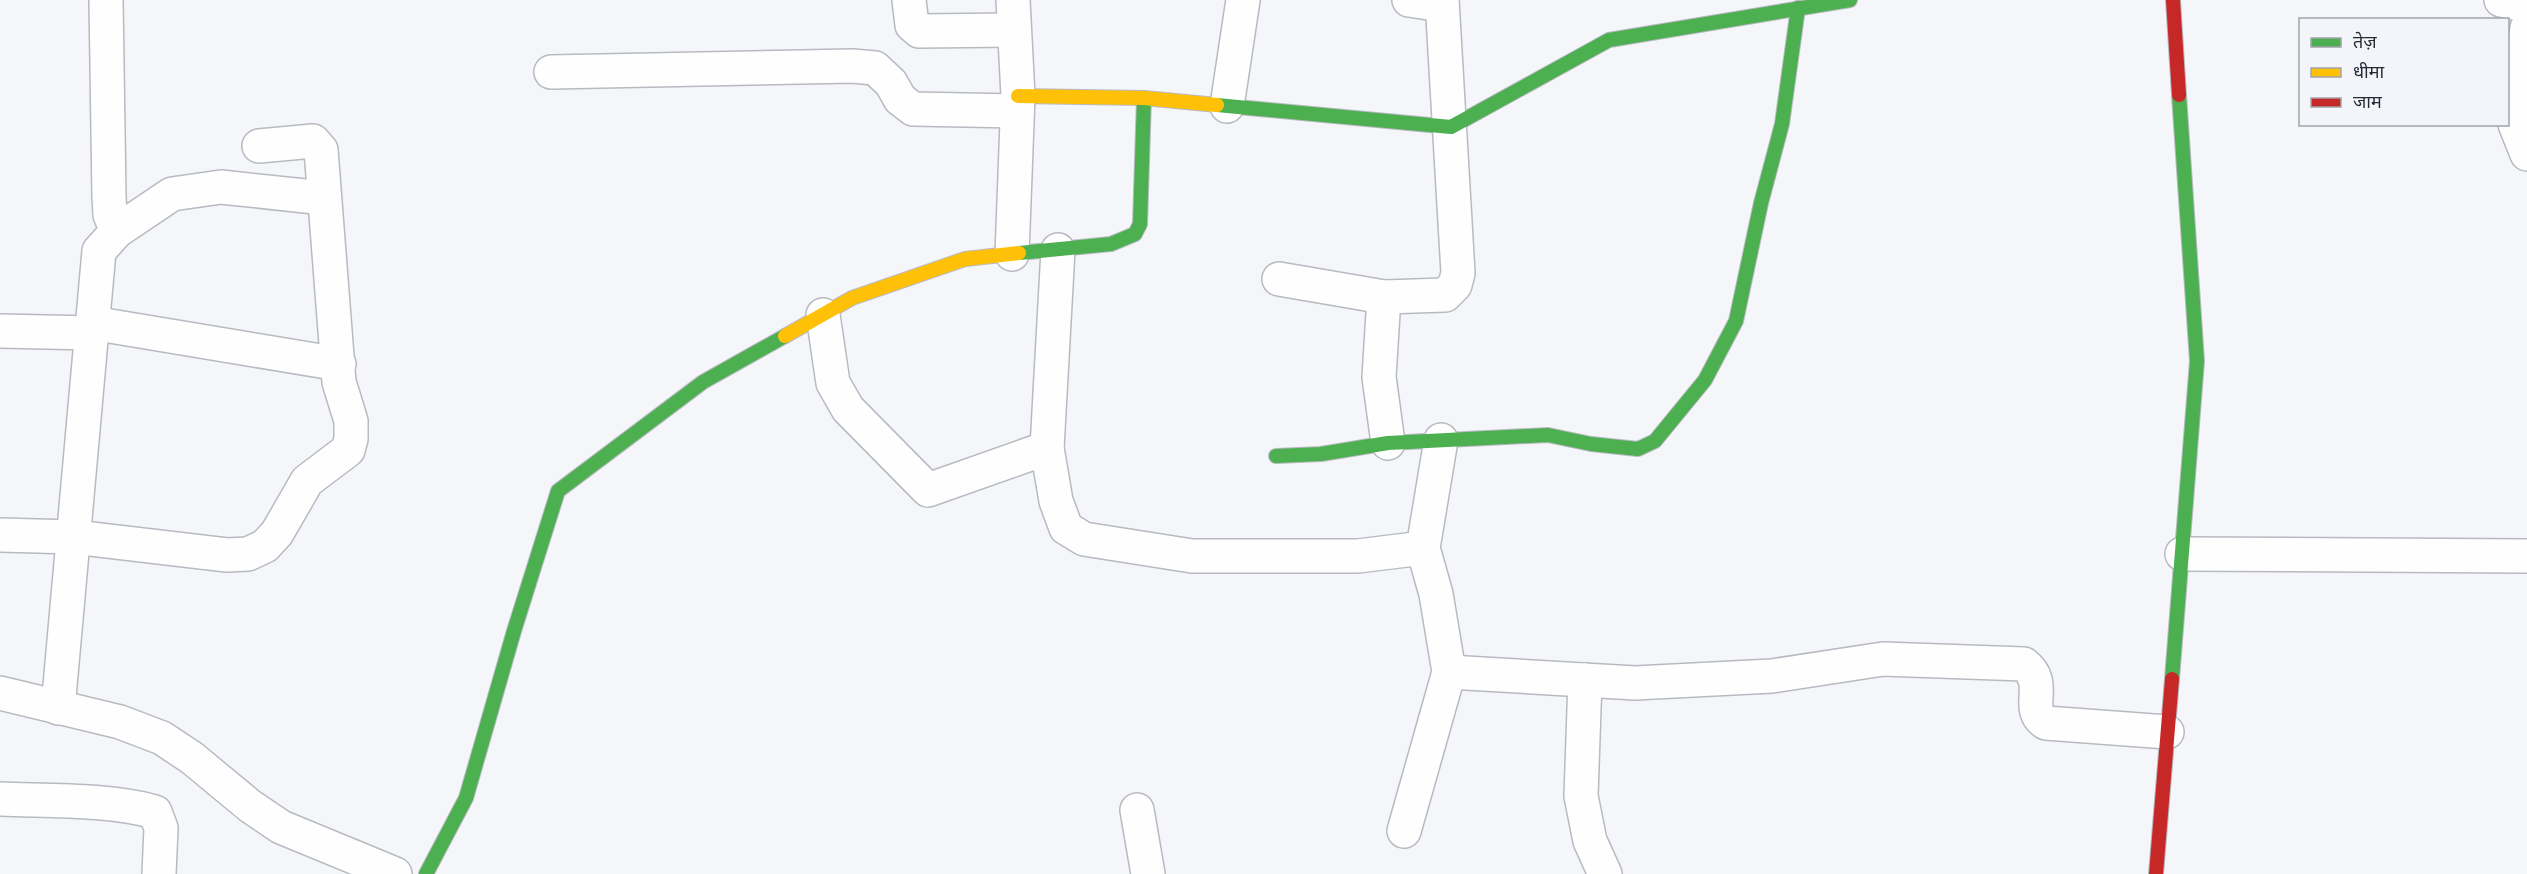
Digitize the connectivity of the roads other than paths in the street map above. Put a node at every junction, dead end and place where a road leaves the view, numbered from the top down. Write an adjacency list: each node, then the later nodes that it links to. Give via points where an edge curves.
1 (106, 0): 21 (street, via 109,197 110,215)
2 (909, 0): 11 (street, via 912,25 919,31)
3 (1244, 0): 16 (street)
4 (1409, 0): 8 (street)
5 (1850, 0): 9 (street)
6 (2173, 0): 37 (street, via 2197,361)
7 (2501, 0): 10 (street)
8 (1442, 2): 17 (street)
9 (1808, 5): 17 (street, via 1609,40); 30 (street, via 1736,321 1705,380 1672,422 1655,441 1638,449 1548,435)
10 (2527, 6)
11 (1014, 15): 15 (street)
12 (2527, 28): 19 (street, via 2515,116)
13 (551, 72): 15 (street, via 852,66 875,68 913,109)
14 (1144, 98): 15 (street); 16 (street); 22 (street, via 1140,224 1135,234 1111,244)
15 (1018, 104): 23 (street)
16 (1227, 106): 17 (street)
17 (1451, 127): 25 (street, via 1458,273 1455,285 1445,295)
18 (259, 146): 20 (street, via 313,141 321,150)
19 (2527, 154)
20 (324, 198): 21 (street, via 221,187 172,194); 29 (street)
21 (117, 231): 27 (street, via 99,252)
22 (1058, 250): 23 (street); 32 (street)
23 (1012, 254): 26 (street, via 965,259 852,298)
24 (1279, 279): 25 (street)
25 (1384, 297): 31 (street, via 1379,377)
26 (823, 315): 32 (street, via 833,383 848,409 928,490); 49 (street, via 703,382 558,491 466,798)
27 (92, 328): 28 (street); 29 (street); 35 (street)
28 (0, 330)
29 (339, 364): 35 (street, via 339,382 351,421 348,450 307,481 277,533 265,546 248,554 227,555)
30 (1441, 440): 31 (street); 36 (street)
31 (1388, 443): 33 (street, via 1321,454)
32 (1047, 448): 36 (street, via 1056,501 1066,528 1084,539 1203,556 1358,556)
33 (1276, 456)
34 (0, 535): 35 (street)
35 (74, 537): 42 (street)
36 (1423, 548): 39 (street, via 1436,594)
37 (2182, 554): 38 (street); 43 (street)
38 (2527, 556)
39 (1449, 672): 40 (street); 46 (street)
40 (1585, 680): 43 (street, via 1635,683 1772,676 1882,659 2024,664 2036,679 2036,711 2046,723); 51 (street, via 1581,796 1590,841)
41 (0, 693): 42 (street)
42 (58, 708): 48 (street, via 120,722 162,738 281,827)
43 (2167, 732): 52 (street)
44 (0, 799): 47 (street, via 155,812 161,828)
45 (1137, 810): 50 (street)
46 (1404, 831)
47 (159, 874)
48 (394, 874)
49 (426, 874)
50 (1148, 874)
51 (1605, 874)
52 (2156, 874)

